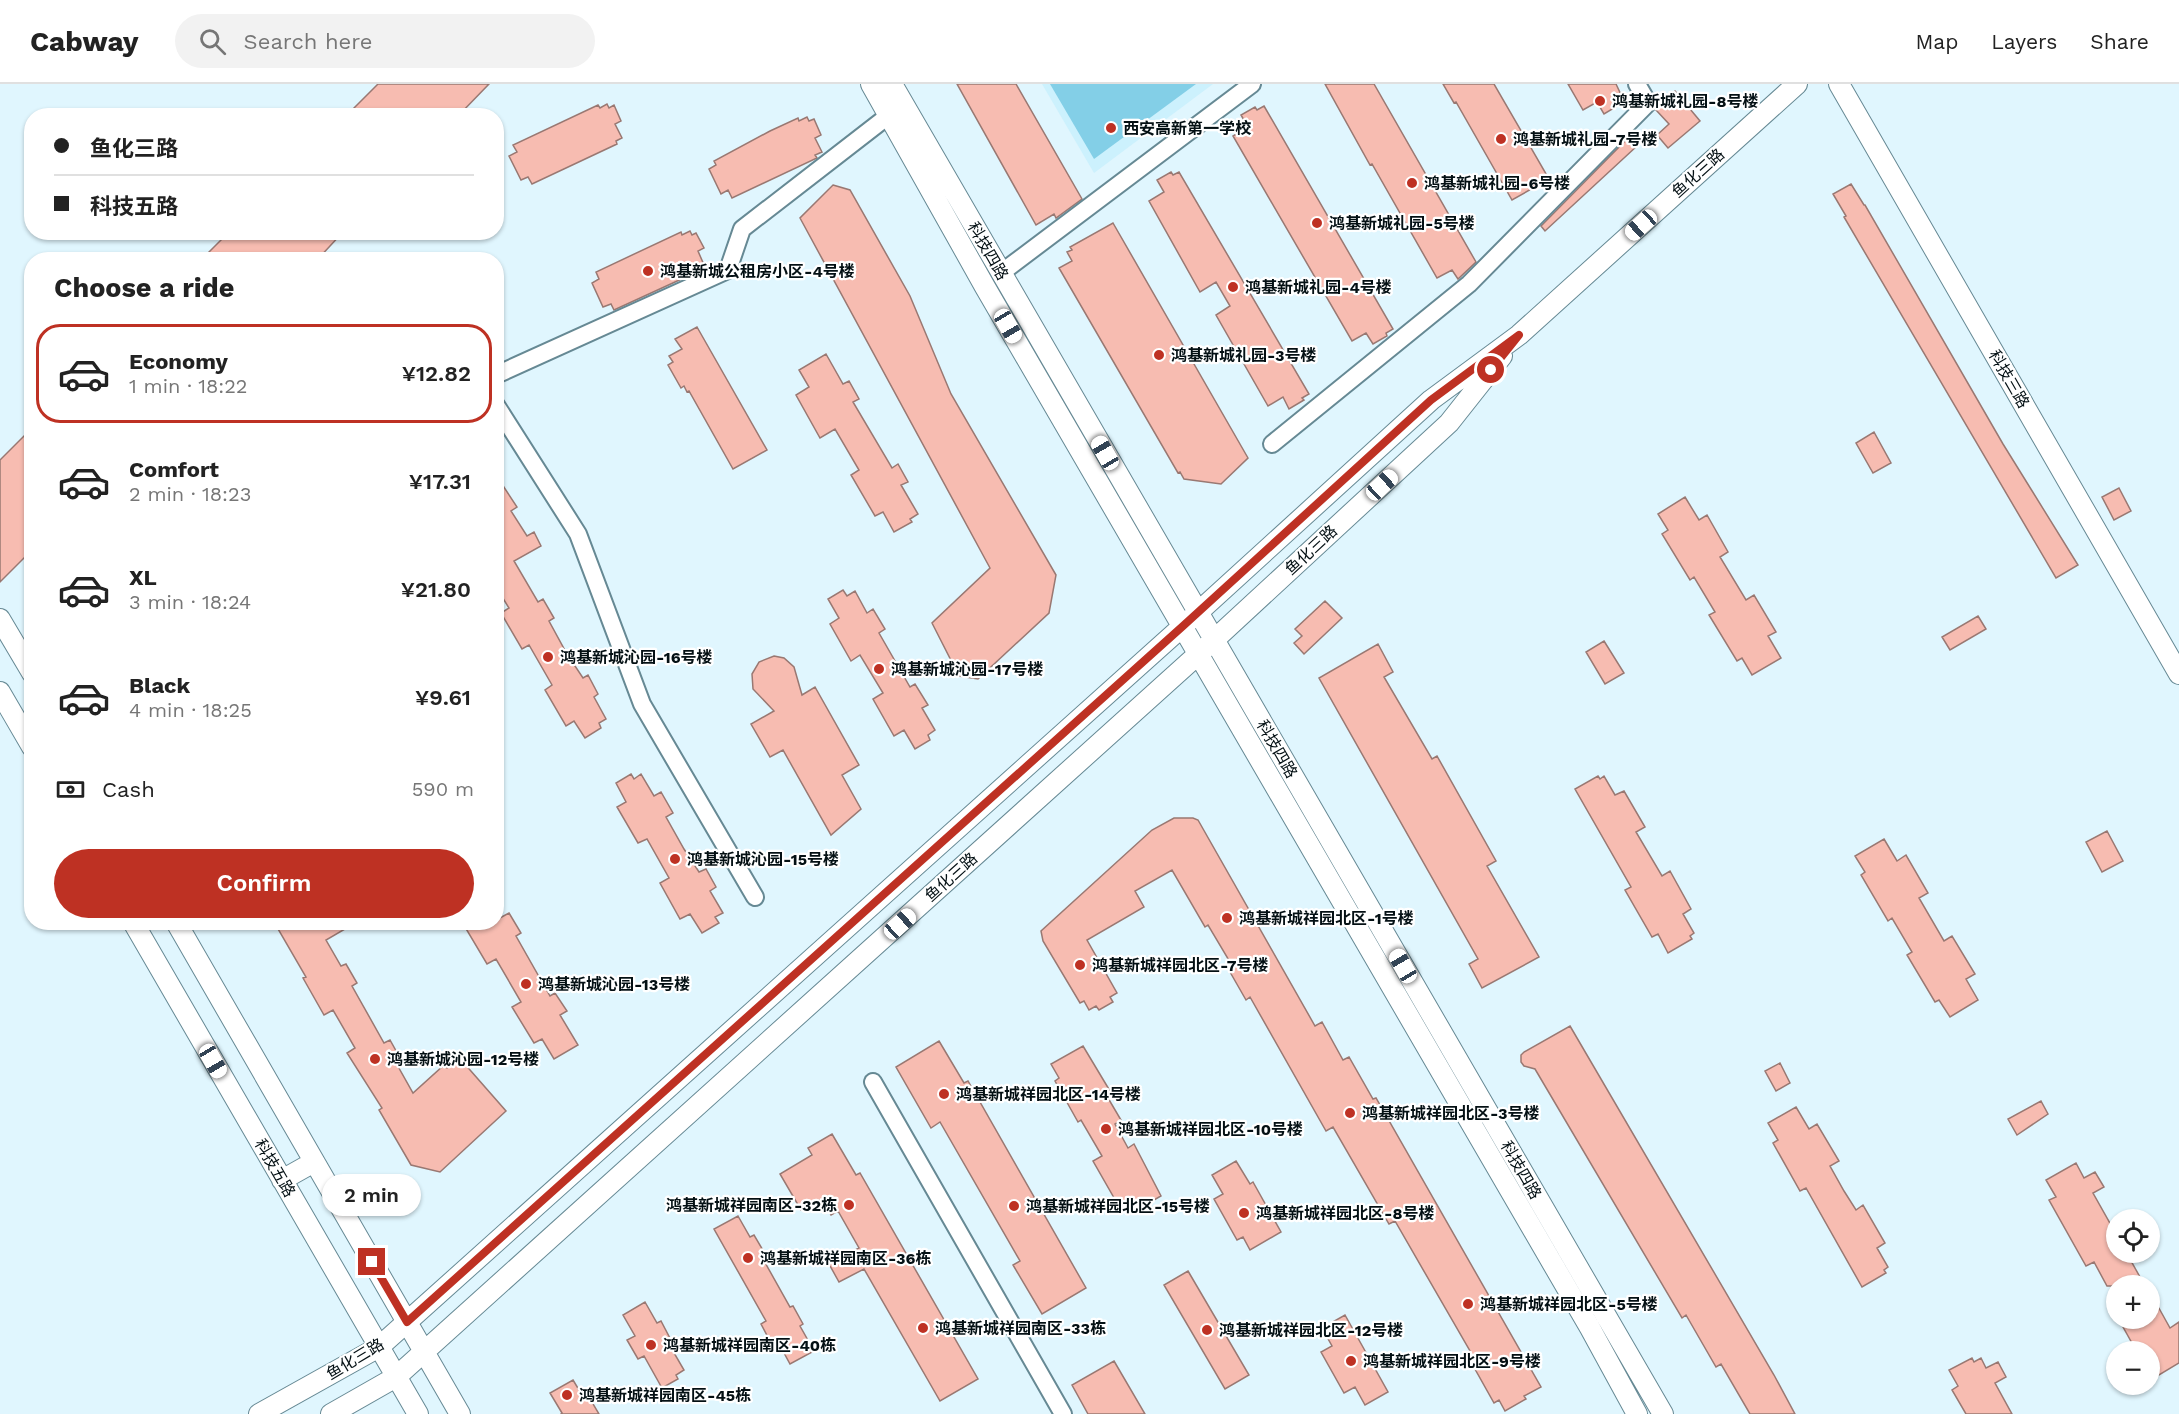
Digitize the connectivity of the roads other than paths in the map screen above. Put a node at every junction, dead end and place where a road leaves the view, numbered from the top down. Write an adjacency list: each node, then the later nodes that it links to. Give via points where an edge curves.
1 (870, 84): 7 (street, 科技四路)
2 (892, 84): 8 (street, 科技四路)
3 (1252, 84): 8 (street)
4 (1637, 84): 12 (street, via 1648,103 1469,284)
5 (1797, 84): 9 (street, 鱼化三路)
6 (1839, 84): 17 (street, 科技三路)
7 (888, 116): 10 (street, via 742,230 728,270); 14 (street, 科技四路, via 985,287)
8 (1001, 273): 14 (street, 科技四路)
9 (1519, 335): 14 (street, 鱼化三路, via 1431,400); 15 (street, 鱼化三路, via 1449,423)
10 (504, 371)
11 (504, 418): 20 (street, via 578,534 642,704)
12 (1272, 444)
13 (0, 619): 16 (street)
14 (1190, 620): 15 (street, 科技四路); 26 (street, 鱼化三路)
15 (1206, 647): 28 (street, 鱼化三路); 35 (street, 科技四路); 36 (street, 科技四路)
16 (24, 660)
17 (2179, 674)
18 (0, 692): 19 (street)
19 (24, 733)
20 (755, 897)
21 (138, 930): 25 (street, 科技五路)
22 (181, 930): 24 (street)
23 (873, 1082): 34 (street)
24 (314, 1162): 25 (street); 26 (street)
25 (282, 1180): 27 (street, 科技五路)
26 (407, 1322): 27 (street, 鱼化三路); 28 (street)
27 (379, 1347): 29 (street, 科技五路); 30 (street, 鱼化三路)
28 (424, 1352): 29 (street, 鱼化三路); 33 (street)
29 (396, 1377): 31 (street, 鱼化三路); 32 (street, 科技五路)
30 (259, 1414)
31 (331, 1414)
32 (418, 1414)
33 (460, 1414)
34 (1063, 1414)
35 (1638, 1414)
36 (1663, 1414)

